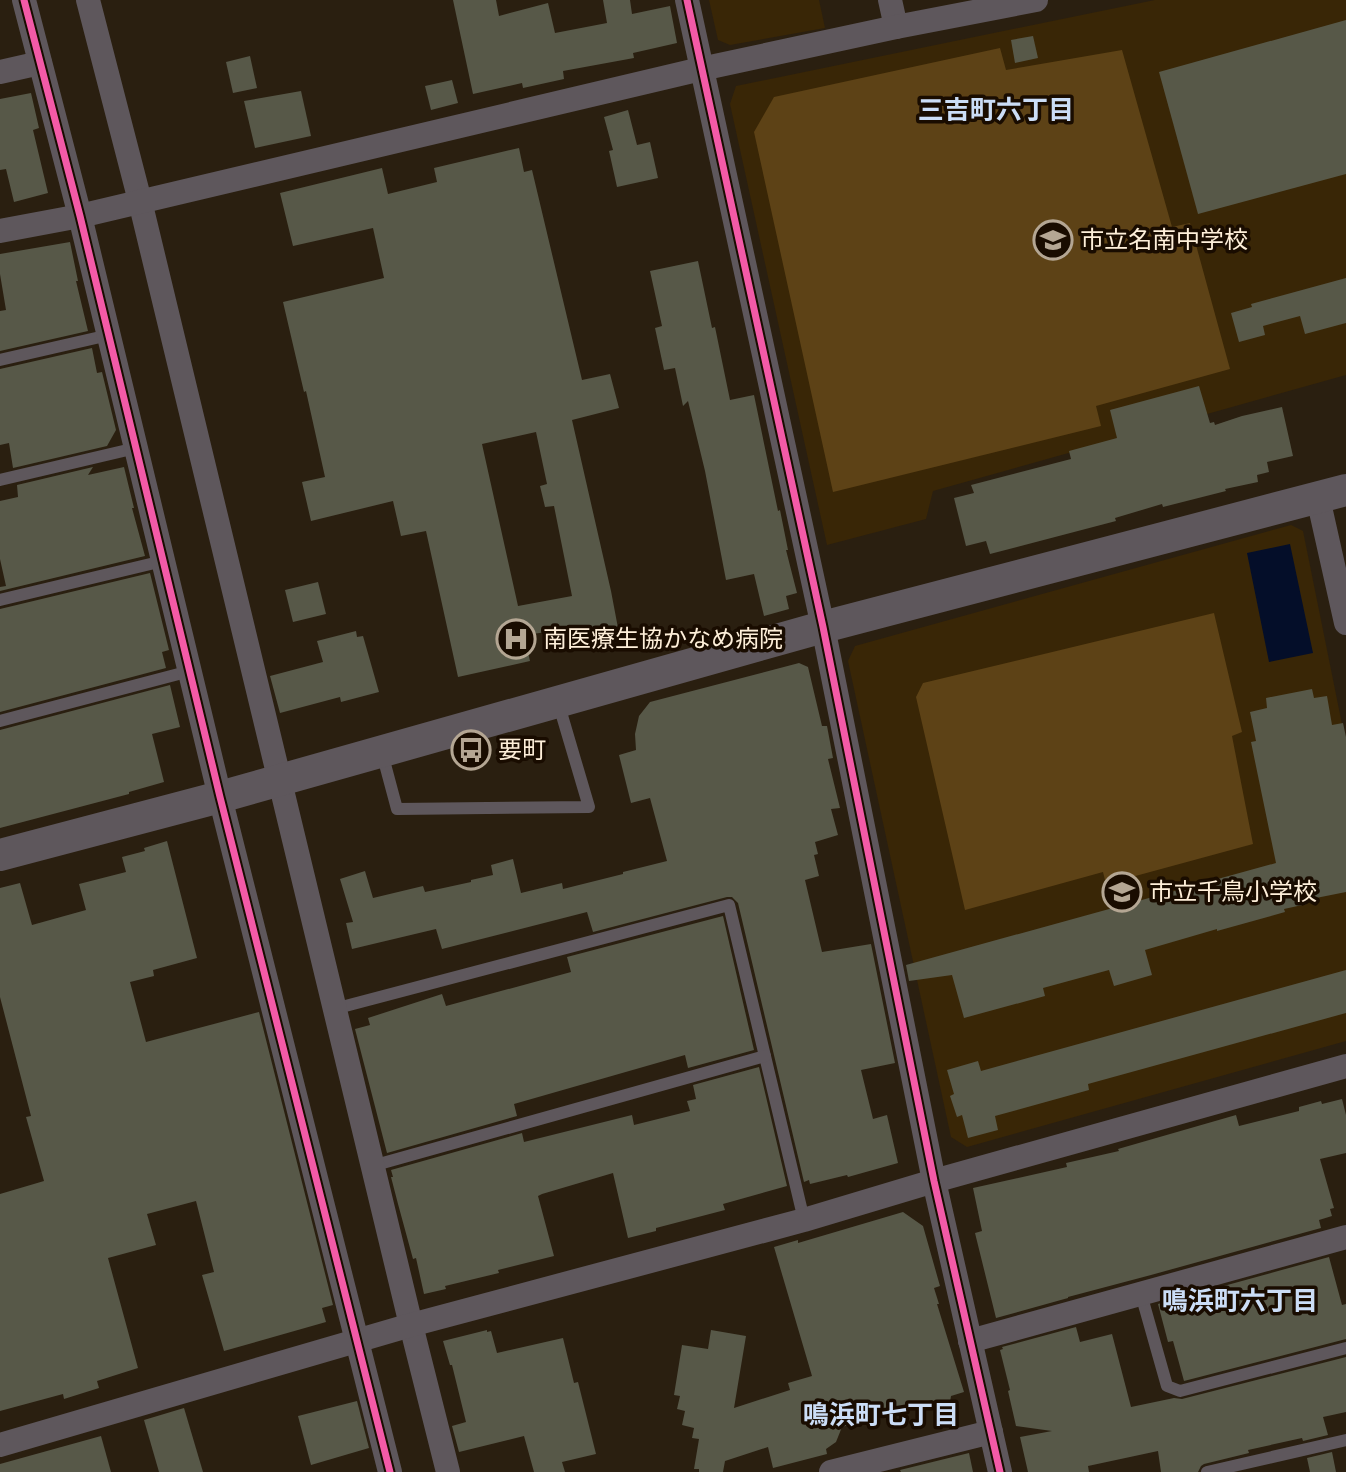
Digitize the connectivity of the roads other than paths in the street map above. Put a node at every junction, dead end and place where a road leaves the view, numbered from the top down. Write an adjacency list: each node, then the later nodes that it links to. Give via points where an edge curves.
1 (24, 0): 7 (street)
2 (88, 0): 10 (street)
3 (687, 0): 8 (street)
4 (890, 0): 6 (street)
5 (1036, 0): 6 (street)
6 (896, 27): 8 (street)
7 (40, 63): 9 (street); 11 (street)
8 (701, 69): 10 (street); 21 (street)
9 (0, 72)
10 (140, 201): 11 (street); 26 (street)
11 (80, 216): 12 (street); 13 (street)
12 (0, 231)
13 (108, 335): 14 (lane); 15 (street)
14 (0, 360)
15 (136, 448): 16 (lane); 18 (street)
16 (0, 480)
17 (1332, 494): 20 (street); 21 (street)
18 (163, 561): 19 (lane); 22 (street)
19 (0, 600)
20 (1346, 623)
21 (822, 627): 23 (street); 33 (street)
22 (190, 671): 24 (lane); 27 (street)
23 (557, 702): 25 (street); 25 (lane, via 589,807 397,809)
24 (0, 721)
25 (381, 751): 26 (street)
26 (279, 780): 27 (street); 29 (street)
27 (220, 797): 28 (street); 39 (street)
28 (0, 855)
29 (334, 1009): 30 (lane, via 729,905); 32 (street)
30 (765, 1056): 32 (lane); 34 (lane)
31 (1346, 1066): 33 (street)
32 (372, 1166): 37 (street)
33 (934, 1181): 34 (street); 38 (street)
34 (804, 1220): 37 (street)
35 (1346, 1237): 36 (street)
36 (1141, 1294): 38 (street); 40 (lane, via 1167,1386 1180,1391)
37 (411, 1325): 39 (street); 45 (street)
38 (970, 1341): 41 (street)
39 (357, 1342): 43 (street); 44 (street)
40 (1346, 1348)
41 (991, 1432): 46 (street); 47 (street)
42 (1346, 1440): 48 (lane)
43 (0, 1445)
44 (390, 1472)
45 (448, 1472)
46 (831, 1472)
47 (1000, 1472)
48 (1207, 1472)

